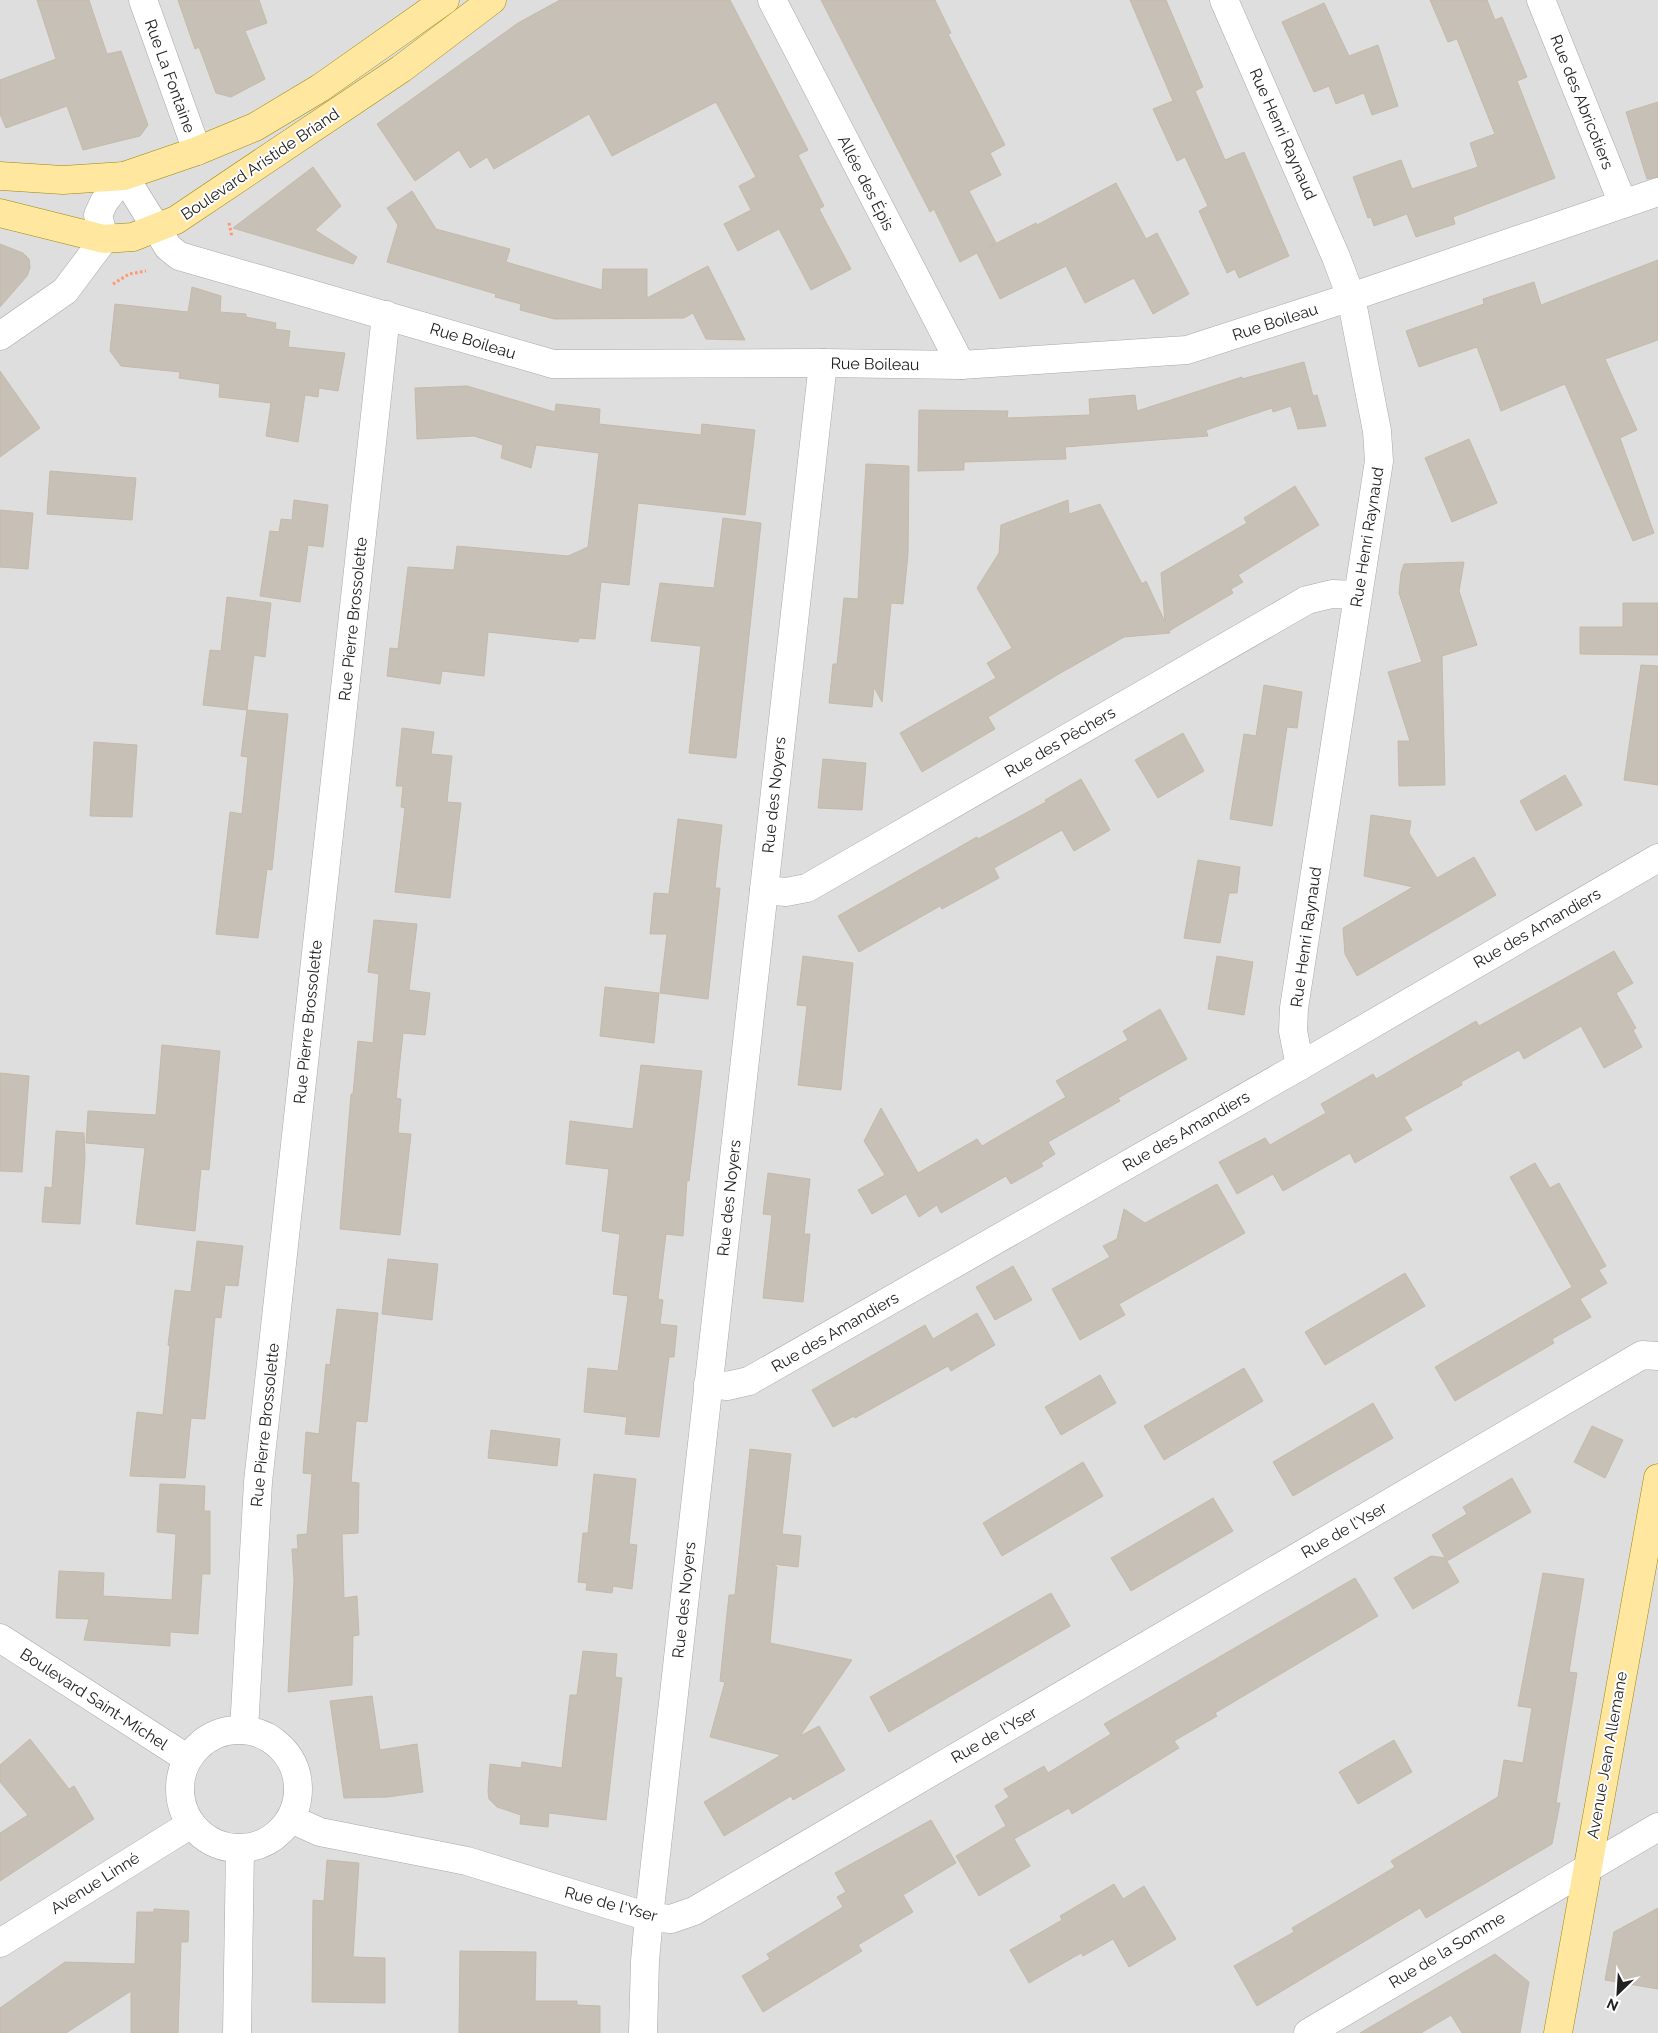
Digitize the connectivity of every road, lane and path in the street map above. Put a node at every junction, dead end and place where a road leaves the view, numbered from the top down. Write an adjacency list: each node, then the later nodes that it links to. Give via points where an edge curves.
1 (143, 0): 7 (street, Rue La Fontaine)
2 (445, 0): 7 (main road, Boulevard Aristide Briand, via 320,88 255,128)
3 (492, 0): 14 (main road, Boulevard Aristide Briand, via 370,90 176,220)
4 (772, 0): 23 (street, Allée des Épis)
5 (1224, 0): 19 (street, Rue Henri Raynaud, via 1336,257)
6 (1541, 0): 11 (street, Rue des Abricotiers)
7 (197, 151): 9 (main road, Boulevard Aristide Briand)
8 (0, 176): 9 (main road, Boulevard Aristide Briand, via 63,180)
9 (124, 176): 14 (street, Rue Boileau); 15 (street, via 98,215)
10 (1658, 192): 11 (street, Rue Boileau)
11 (1623, 204): 19 (street, Rue Boileau)
12 (0, 213): 15 (main road, Boulevard Aristide Briand)
13 (229, 219): 16 (path)
14 (157, 228): 15 (main road, Boulevard Aristide Briand, via 133,237); 20 (street, Rue Boileau, via 168,247 179,256)
15 (104, 238): 21 (street, via 65,291)
16 (234, 245)
17 (153, 271): 18 (path, via 129,274)
18 (107, 288)
19 (1350, 297): 23 (street, Rue Boileau, via 1187,350); 24 (street, Rue Henri Raynaud, via 1377,431 1379,461 1376,495)
20 (386, 315): 22 (street, Rue Boileau, via 553,364); 32 (street, Rue Pierre Brossolette, via 258,1482)
21 (0, 336)
22 (823, 363): 23 (street, Rue Boileau); 26 (street, Rue des Noyers)
23 (961, 365)
24 (1357, 596): 26 (street, Rue des Pêchers, via 1332,594 1307,600 807,888 786,892); 27 (street, Rue Henri Raynaud, via 1294,1008 1293,1031)
25 (1658, 858): 27 (street, Rue des Amandiers)
26 (764, 890): 29 (street, Rue des Noyers)
27 (1300, 1066): 29 (street, Rue des Amandiers, via 749,1381 727,1386)
28 (1658, 1356): 39 (street, Rue de l'Yser, via 1642,1355 694,1911 670,1919)
29 (708, 1384): 39 (street, Rue des Noyers)
30 (1658, 1478): 38 (main road, Avenue Jean Allemane)
31 (0, 1638): 33 (street, Boulevard Saint-Michel)
32 (244, 1730): 33 (street, via 212,1736); 34 (street, via 272,1740 291,1762 298,1780 298,1800)
33 (188, 1759): 35 (street, via 181,1775 180,1792 182,1809)
34 (291, 1819): 37 (street, via 269,1841); 39 (street, Rue de l'Yser, via 320,1832 467,1861)
35 (191, 1824): 37 (street, via 204,1837 221,1846); 40 (street, Avenue Linné)
36 (1658, 1827): 38 (street, Rue de la Somme)
37 (240, 1849): 41 (street)
38 (1587, 1868): 43 (street, Rue de la Somme); 44 (main road, Avenue Jean Allemane)
39 (649, 1917): 42 (street, Rue des Noyers)
40 (0, 1943)
41 (237, 2033)
42 (643, 2033)
43 (1308, 2033)
44 (1558, 2033)

